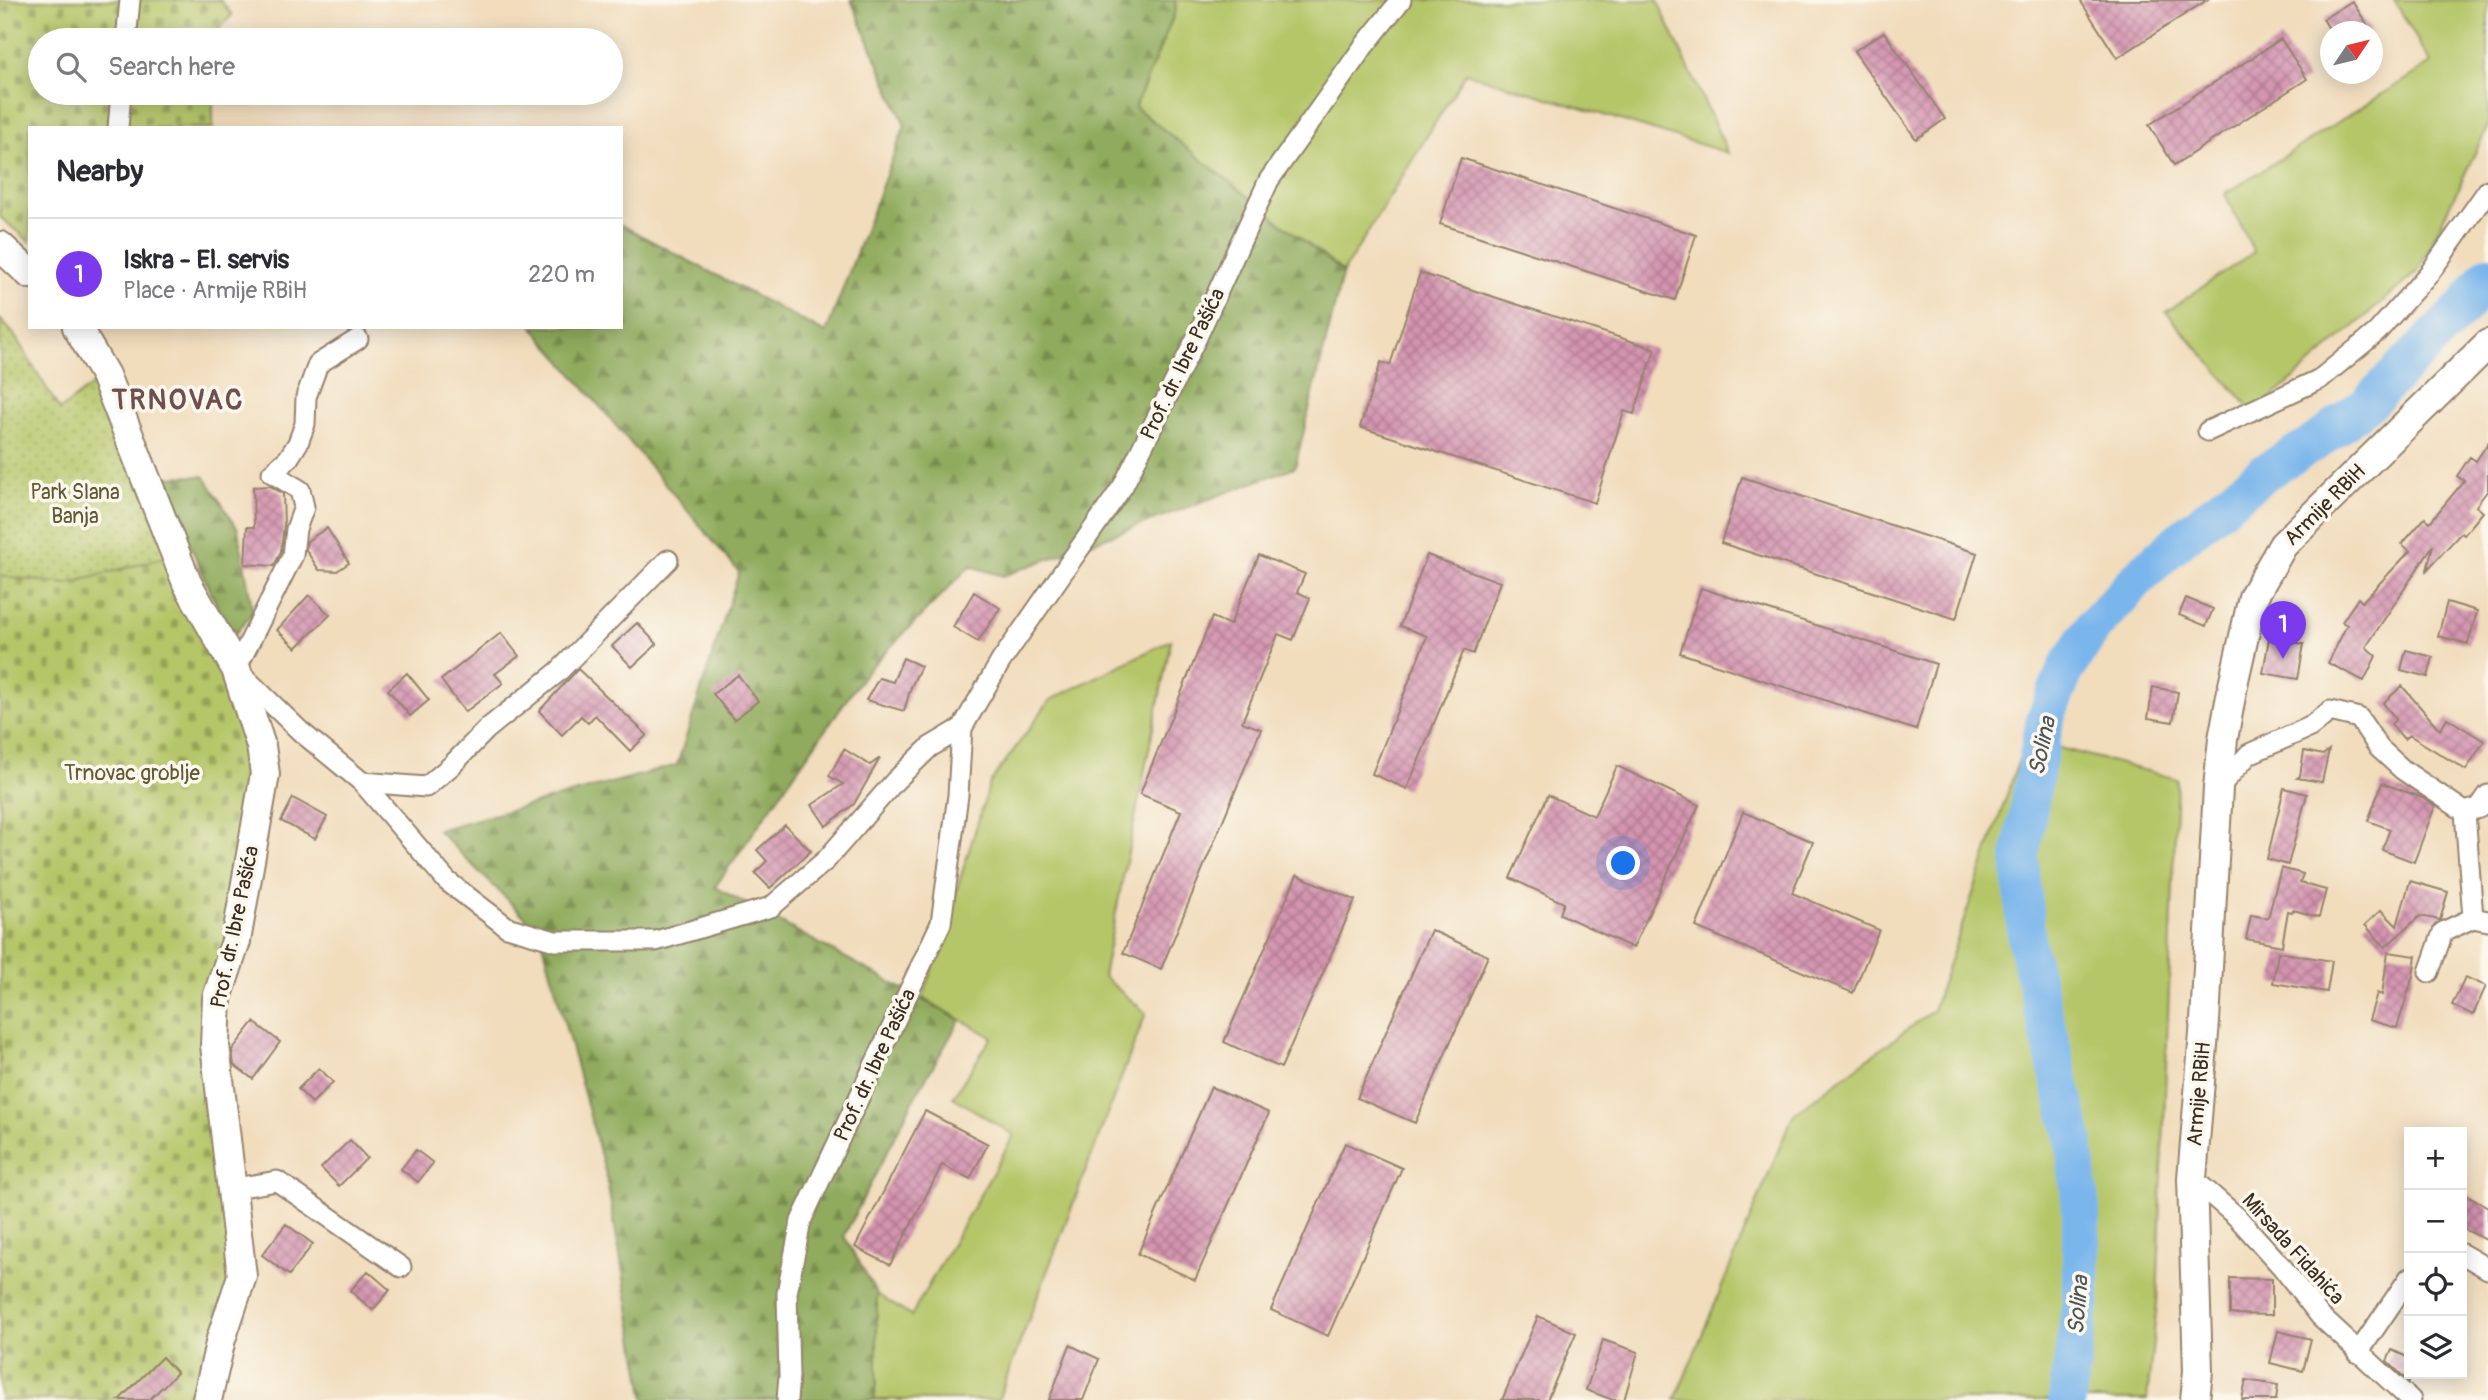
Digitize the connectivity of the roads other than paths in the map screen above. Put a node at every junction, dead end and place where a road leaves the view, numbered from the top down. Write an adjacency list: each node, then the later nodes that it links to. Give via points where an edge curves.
1 (130, 0): 3 (street)
2 (1401, 0): 15 (street, Prof. dr. Ibre Pašića, via 1269,180 1122,486 1001,661)
3 (127, 28)
4 (120, 105): 5 (street)
5 (118, 126)
6 (2488, 190): 12 (street, via 2431,271 2377,332 2320,379)
7 (0, 246): 8 (street)
8 (28, 272)
9 (80, 329): 14 (street, Prof. dr. Ibre Pašića, via 105,375 187,583)
10 (358, 339): 14 (street, via 318,364 306,397 298,443 272,473 300,490 304,507 293,555)
11 (2488, 344): 17 (street, Armije RBiH, via 2283,545 2253,597 2232,691)
12 (2208, 430)
13 (668, 560): 16 (street, via 558,672 486,729 426,787)
14 (236, 669): 16 (street, Prof. dr. Ibre Pašića); 23 (street, Prof. dr. Ibre Pašića, via 261,746 265,774 236,941 217,998 215,1045)
15 (962, 728): 16 (street, Prof. dr. Ibre Pašića, via 930,747 826,860 771,907 656,941 555,941 507,927 447,881); 30 (street, Prof. dr. Ibre Pašića, via 941,923 801,1221 788,1293)
16 (362, 782)
17 (2218, 788): 19 (street, via 2249,754 2310,727 2330,711 2359,718 2379,748 2403,770); 22 (street, Armije RBiH)
18 (2488, 795): 19 (street, via 2479,808)
19 (2465, 812): 20 (street)
20 (2480, 919): 21 (street, via 2443,932)
21 (2429, 972)
22 (2192, 1178): 28 (street, Mirsada Fidahića, via 2237,1217); 31 (street, Armije RBiH)
23 (230, 1189): 25 (street, via 277,1181); 29 (street, Prof. dr. Ibre Pašića, via 242,1276)
24 (2467, 1257): 26 (street)
25 (401, 1267)
26 (2488, 1269)
27 (2404, 1286): 28 (street)
28 (2357, 1353): 32 (street, Mirsada Fidahića)
29 (207, 1400)
30 (787, 1400)
31 (2195, 1400)
32 (2411, 1400)

